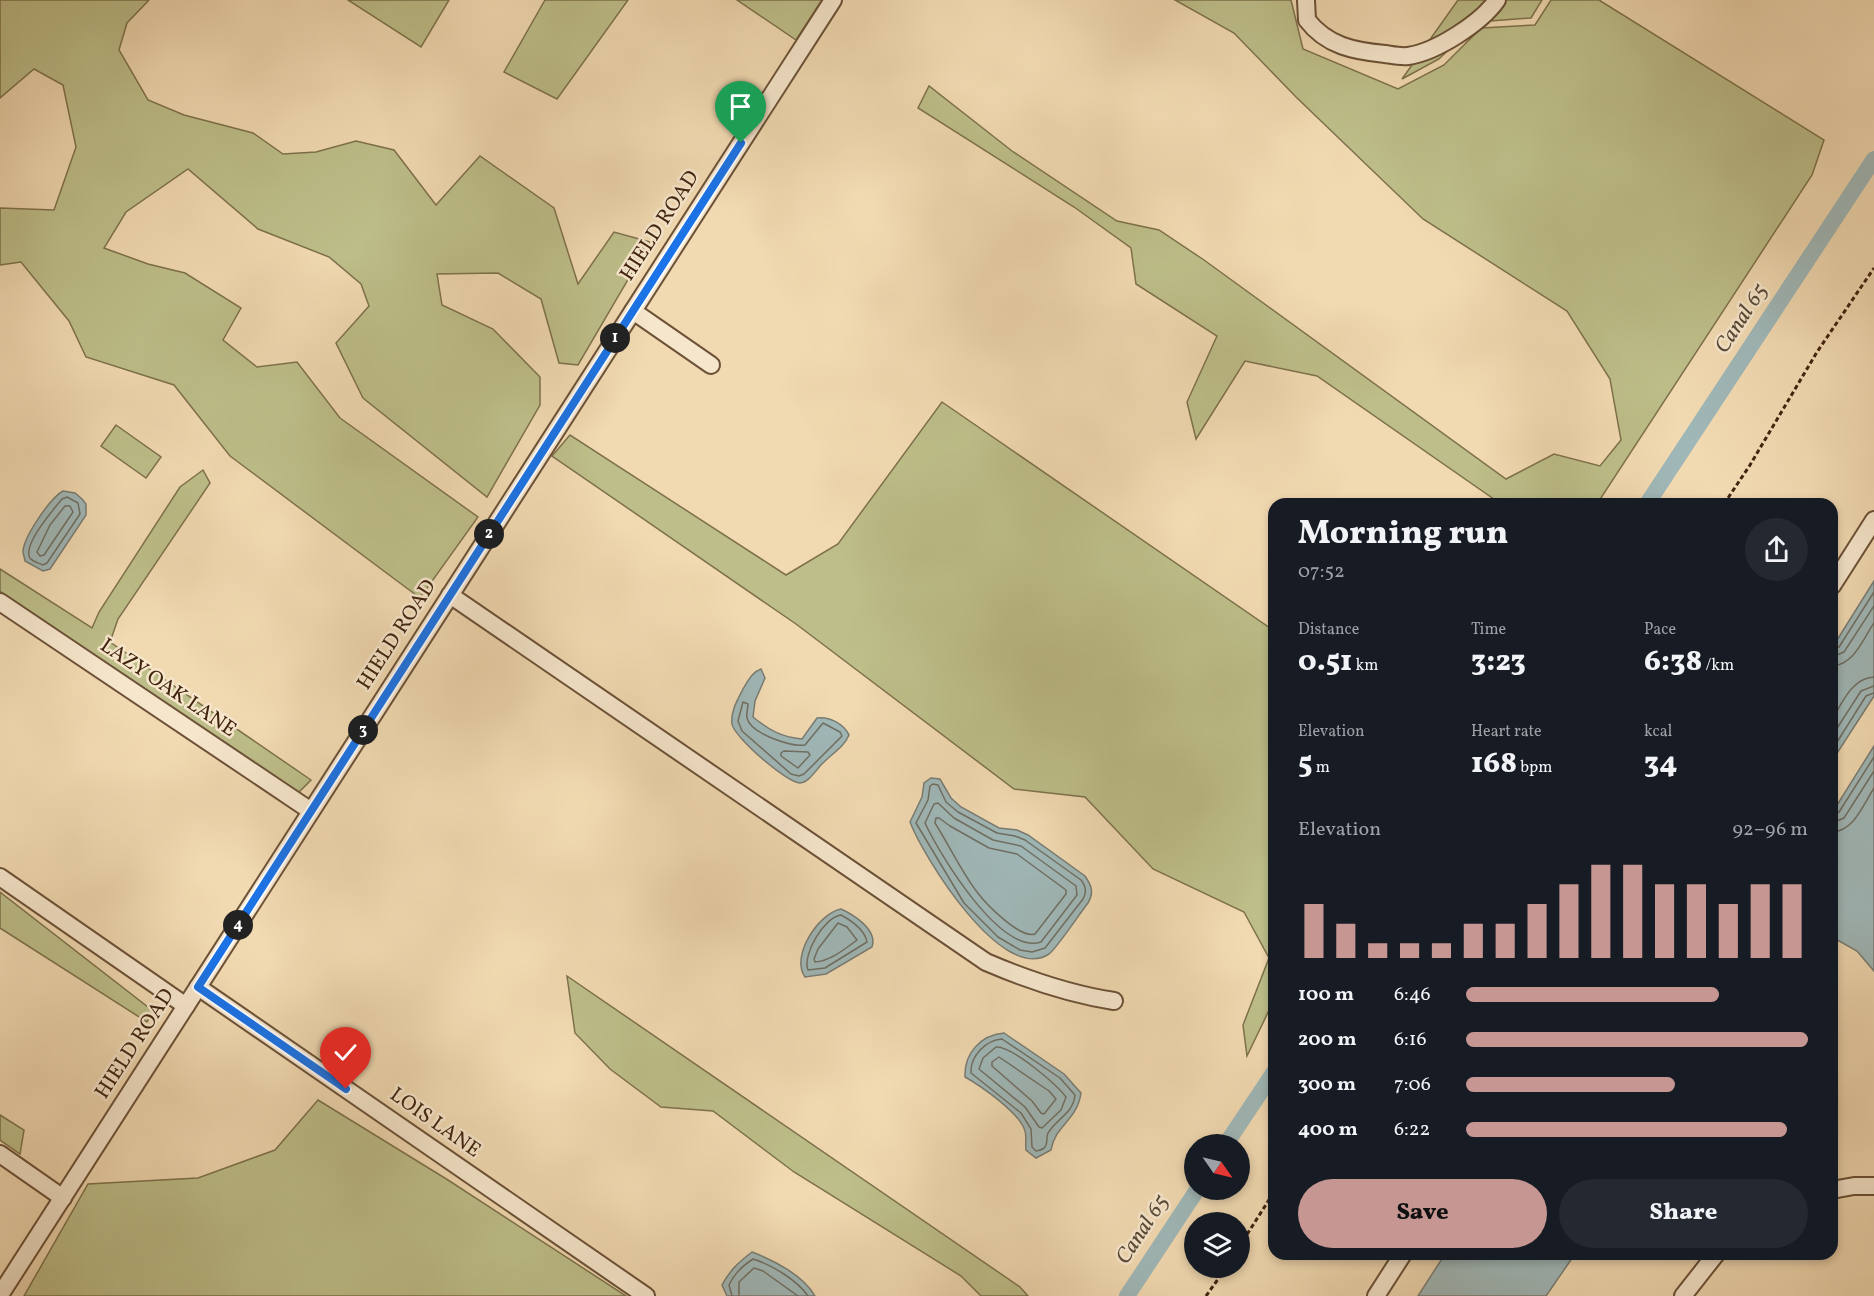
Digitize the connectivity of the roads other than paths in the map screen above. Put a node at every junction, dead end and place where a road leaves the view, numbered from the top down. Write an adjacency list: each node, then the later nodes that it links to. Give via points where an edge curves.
1 (832, 0): 4 (street, HIELD ROAD)
2 (1306, 0): 3 (street, via 1307,20 1328,40 1354,51 1408,56 1450,40 1482,17)
3 (1497, 0)
4 (633, 311): 5 (street); 8 (street, HIELD ROAD)
5 (711, 366)
6 (1874, 520): 7 (street)
7 (1838, 577)
8 (450, 595): 10 (street, HIELD ROAD); 13 (street, via 986,962 1023,978)
9 (0, 602): 10 (street, LAZY OAK LANE)
10 (311, 811): 12 (street, HIELD ROAD)
11 (0, 877): 14 (street)
12 (198, 987): 14 (street, HIELD ROAD); 22 (street, LOIS LANE)
13 (1114, 1001)
14 (186, 1006): 18 (street, HIELD ROAD)
15 (0, 1154): 18 (street)
16 (1874, 1186): 17 (street)
17 (1838, 1189)
18 (63, 1198): 21 (street, HIELD ROAD)
19 (1399, 1260): 23 (street)
20 (1711, 1260): 24 (street)
21 (0, 1295)
22 (646, 1296)
23 (1376, 1296)
24 (1683, 1296)

